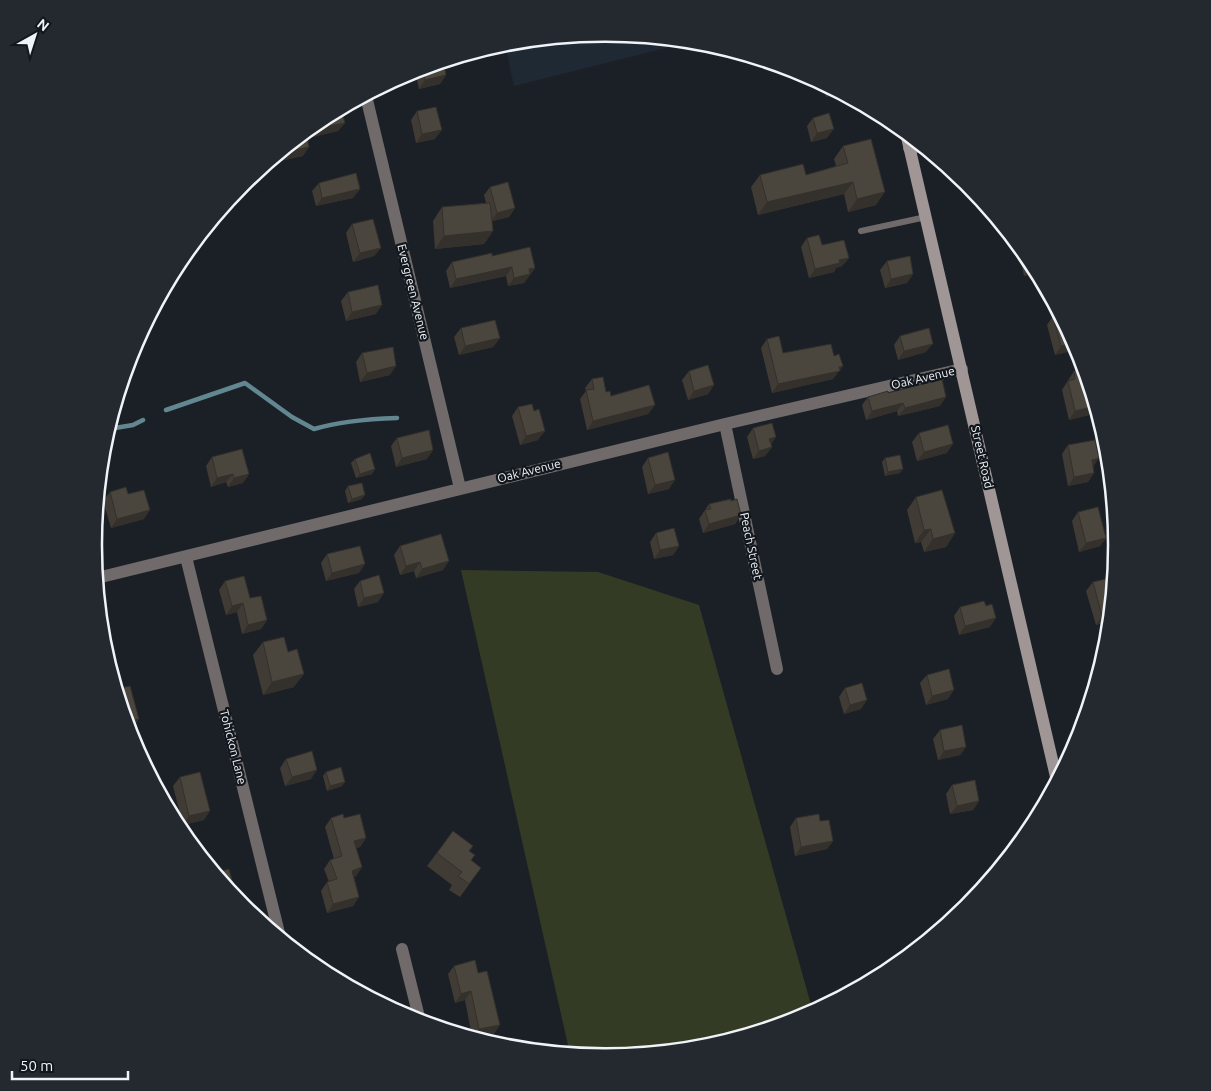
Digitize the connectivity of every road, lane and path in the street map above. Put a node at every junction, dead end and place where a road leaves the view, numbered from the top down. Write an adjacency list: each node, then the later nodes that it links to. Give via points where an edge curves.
1 (368, 103): 7 (street, Evergreen Avenue)
2 (915, 149): 3 (main road, Street Road)
3 (926, 217): 4 (lane); 5 (main road, Street Road)
4 (861, 231)
5 (962, 369): 6 (street, Oak Avenue); 11 (main road, Street Road)
6 (725, 424): 7 (street, Oak Avenue); 10 (street, Peach Street)
7 (460, 488): 8 (street, Oak Avenue)
8 (186, 557): 9 (street, Oak Avenue); 12 (street, Tohickon Lane)
9 (104, 576)
10 (777, 669)
11 (1055, 772)
12 (278, 927)
13 (402, 949): 14 (street)
14 (418, 1012)

